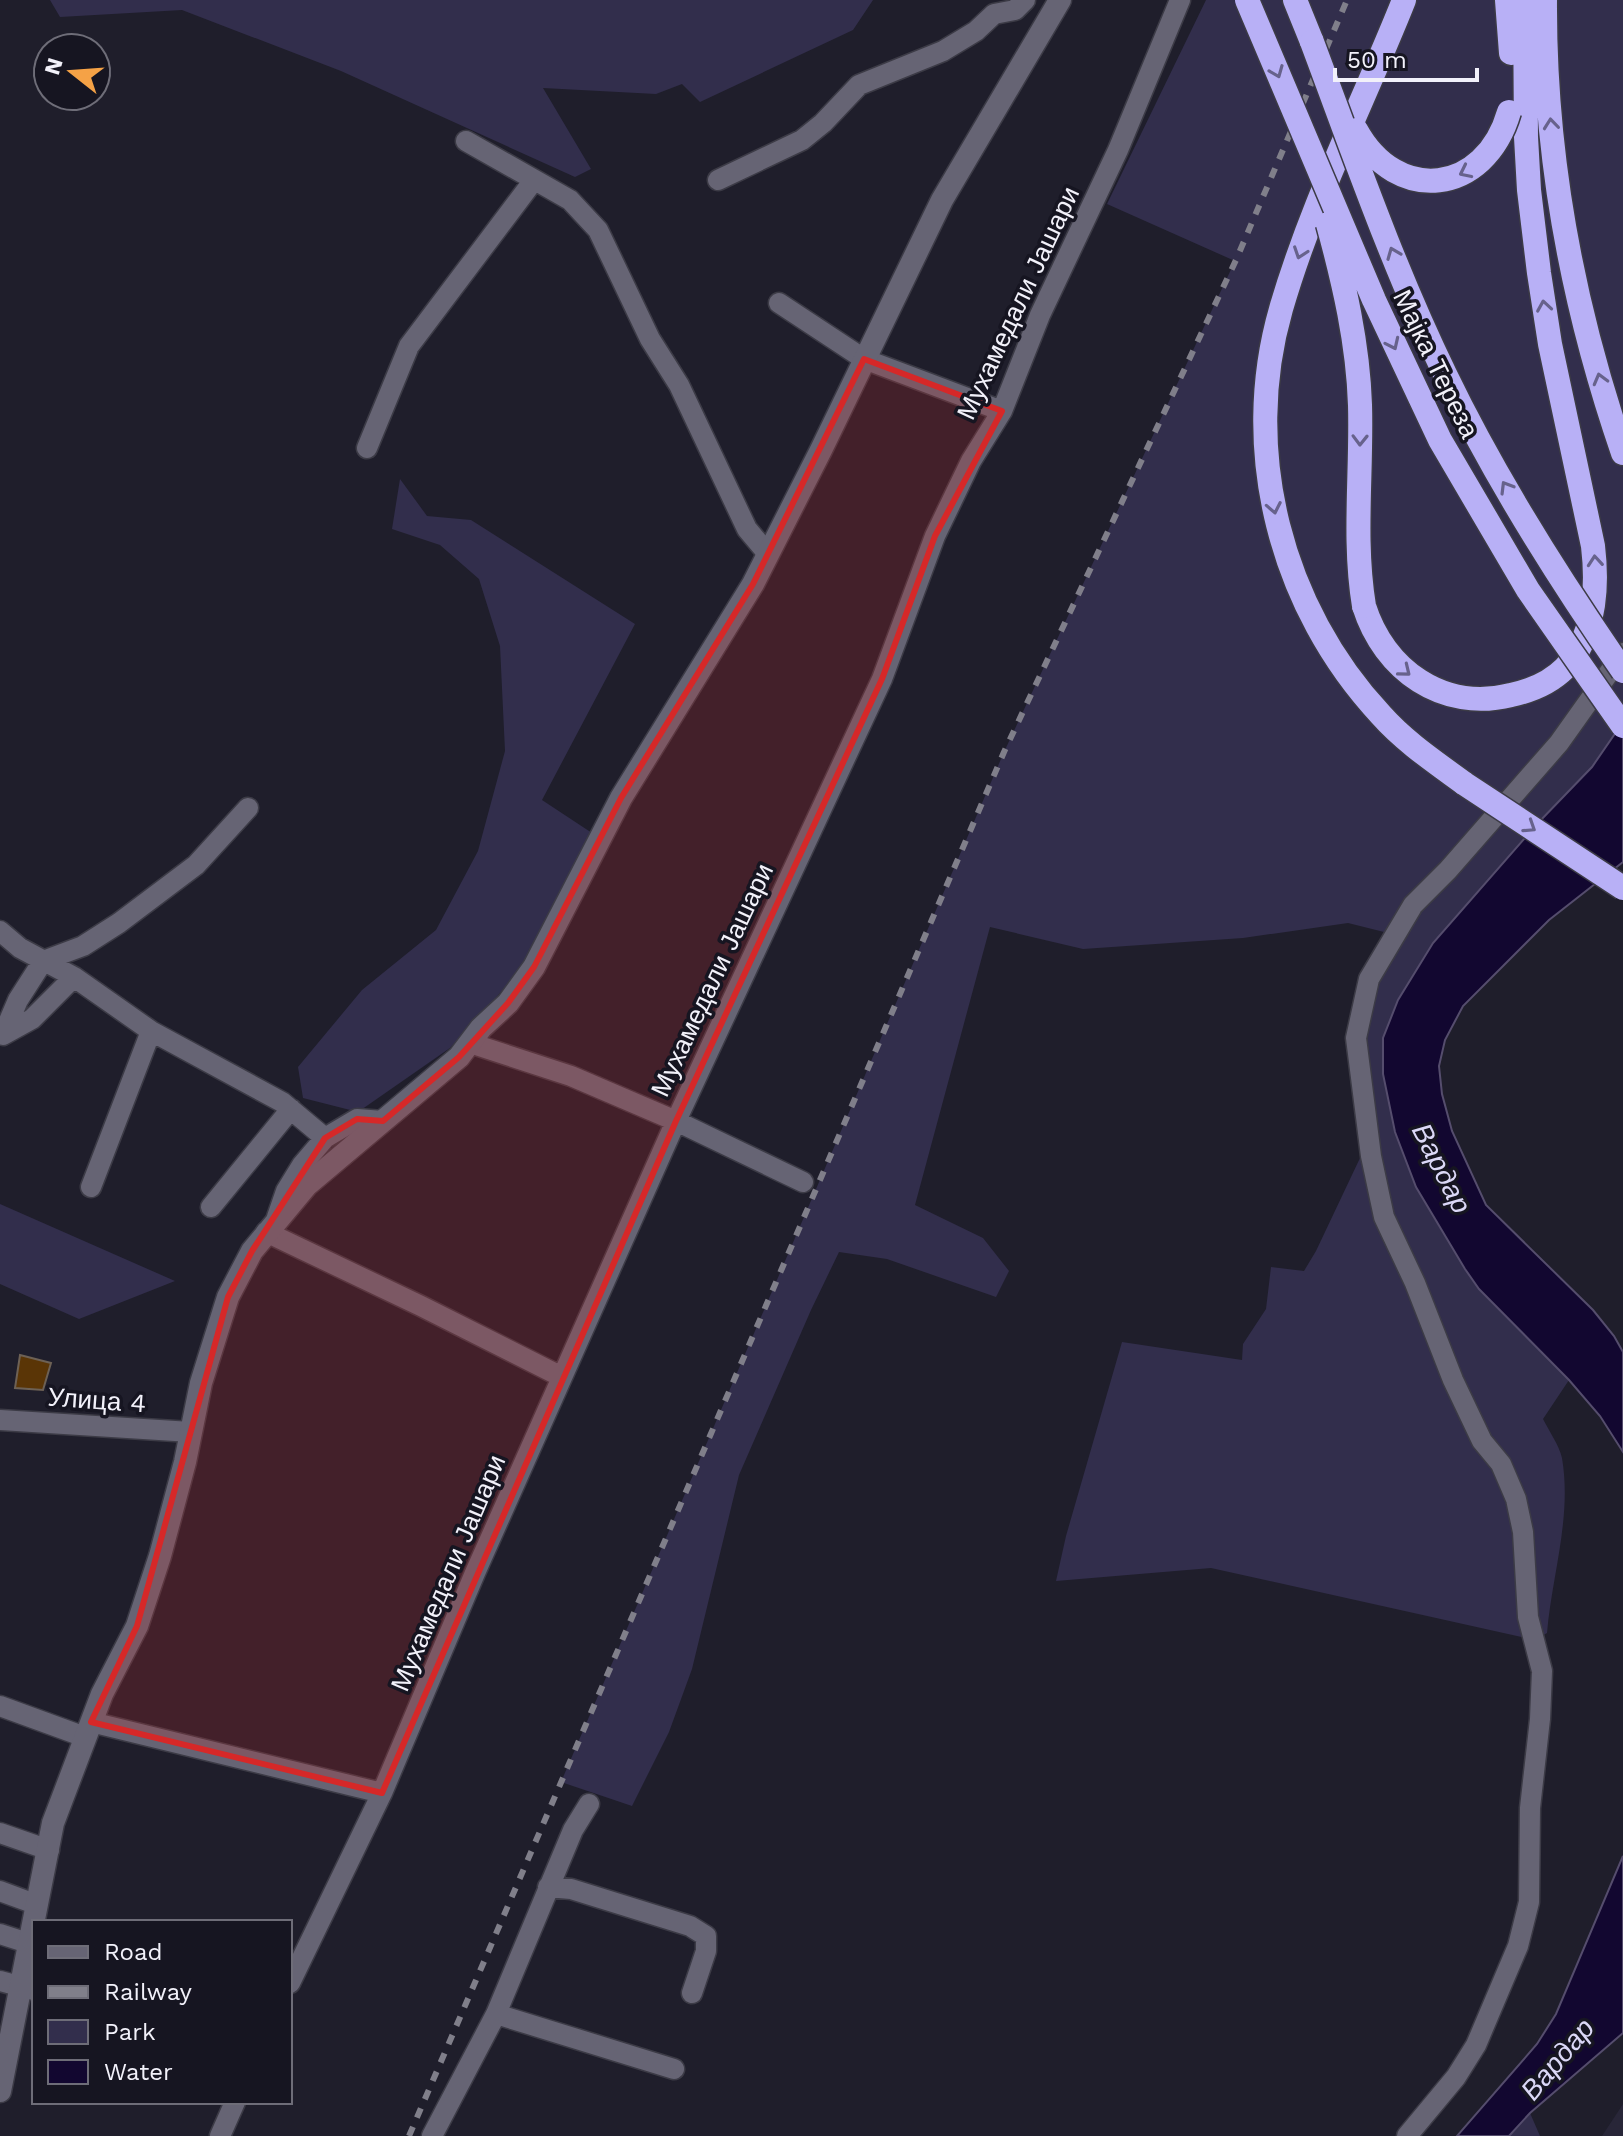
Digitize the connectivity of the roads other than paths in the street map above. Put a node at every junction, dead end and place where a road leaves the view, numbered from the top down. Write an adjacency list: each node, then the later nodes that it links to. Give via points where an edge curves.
1 (1025, 0): 10 (street, via 1015,10)
2 (1060, 0): 17 (main road, via 942,200)
3 (1180, 0): 18 (street, Мухамедали Јашари)
4 (1247, 0): 13 (highway, Мајка Тереза, one-way to 13, bridge)
5 (1295, 0): 11 (highway, Мајка Тереза)
6 (1404, 0): 26 (highway, one-way to 26, bridge, via 1316,208 1281,311 1268,390 1267,455 1274,512 1308,608 1356,686 1382,716 1465,784)
7 (1507, 0): 11 (highway, one-way to 11, bridge, via 1509,112 1491,152 1458,177 1434,180 1396,172 1377,161)
8 (1525, 0): 13 (highway, one-way to 8, bridge, via 1339,264 1358,367 1359,567 1364,606 1376,638 1409,675 1436,690 1481,699 1515,694 1552,679 1577,650 1592,614 1596,569 1550,344 1529,190)
9 (1545, 0): 20 (highway, one-way to 9, via 1579,300 1564,224 1550,118)
10 (990, 7): 15 (street, via 976,31 943,51 859,85 802,140)
11 (1312, 42): 23 (highway, Мајка Тереза, one-way to 11, bridge, via 1560,578 1444,372 1374,208)
12 (466, 141): 14 (street)
13 (1306, 144): 24 (highway, Мајка Тереза, one-way to 24, bridge, via 1440,440 1528,590)
14 (534, 180): 19 (street, via 409,346); 21 (street, via 570,200 598,230 747,529)
15 (718, 180)
16 (779, 303): 17 (street)
17 (864, 359): 18 (street); 21 (main road)
18 (1002, 411): 34 (street, Мухамедали Јашари, via 935,536 882,679)
19 (367, 448)
20 (1623, 453)
21 (768, 554): 31 (main road, via 621,798 534,967)
22 (1623, 653): 66 (street, via 1559,743 1413,905 1369,979 1356,1038 1384,1217 1453,1380 1516,1499 1528,1617 1542,1671 1530,1808 1529,1902 1518,1946 1476,2045)
23 (1623, 671)
24 (1623, 726)
25 (248, 808): 28 (street, via 196,865 119,923 83,946)
26 (1623, 888)
27 (0, 931): 28 (street)
28 (43, 961): 29 (street); 29 (street, via 3,1035 32,1019)
29 (74, 977): 30 (street)
30 (151, 1031): 32 (street); 37 (street)
31 (470, 1043): 33 (main road); 34 (street, via 571,1076)
32 (291, 1109): 35 (street); 38 (street)
33 (383, 1121): 35 (street, via 357,1119); 39 (main road, via 307,1185)
34 (676, 1121): 36 (street); 40 (street, Мухамедали Јашари)
35 (325, 1138): 39 (street, via 286,1191)
36 (803, 1182)
37 (91, 1187)
38 (211, 1207)
39 (271, 1226): 40 (street); 42 (main road, via 228,1297)
40 (562, 1377): 45 (street, Мухамедали Јашари)
41 (0, 1420): 42 (street, Улица 4)
42 (191, 1432): 44 (main road, via 137,1626)
43 (0, 1706): 44 (street)
44 (88, 1730): 45 (street); 48 (main road, via 53,1823)
45 (382, 1793): 56 (street, Мухамедали Јашари)
46 (589, 1804): 49 (street)
47 (0, 1833): 48 (street)
48 (49, 1850): 51 (main road)
49 (548, 1887): 59 (street, via 586,1893 690,1926 706,1936); 60 (street)
50 (0, 1891): 51 (street)
51 (35, 1904): 52 (main road)
52 (33, 1920)
53 (0, 1934): 55 (street)
54 (32, 1934): 55 (main road)
55 (31, 1944): 58 (main road)
56 (292, 1979)
57 (0, 1981): 58 (street)
58 (28, 1989): 62 (main road)
59 (692, 1993)
60 (496, 2014): 61 (street); 65 (street)
61 (674, 2069)
62 (0, 2091)
63 (234, 2104): 64 (street)
64 (220, 2136)
65 (432, 2136)
66 (1407, 2136)

